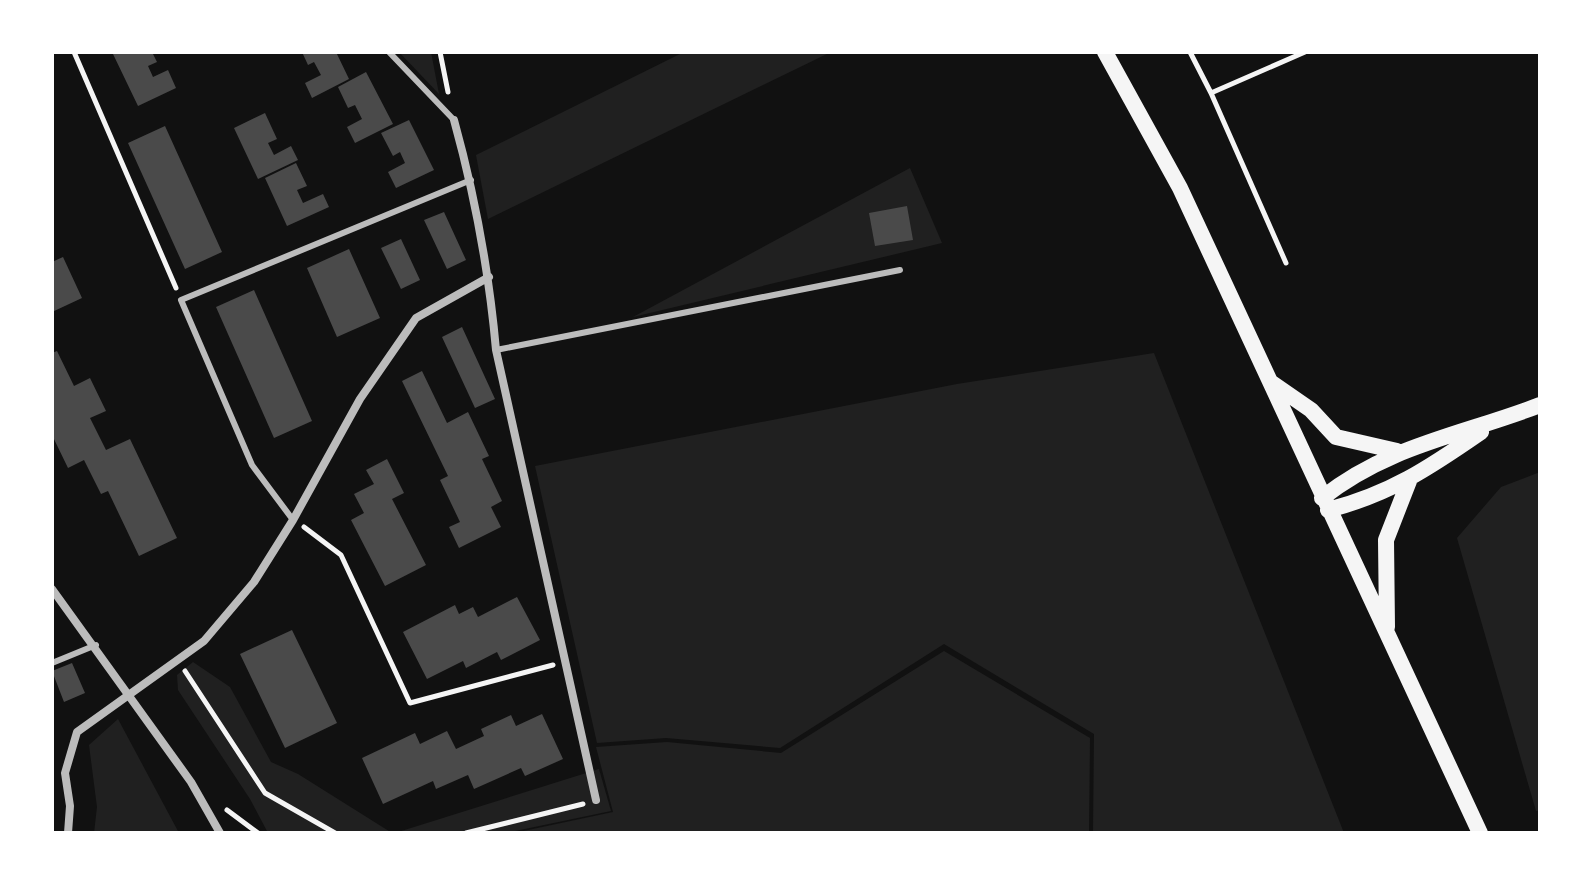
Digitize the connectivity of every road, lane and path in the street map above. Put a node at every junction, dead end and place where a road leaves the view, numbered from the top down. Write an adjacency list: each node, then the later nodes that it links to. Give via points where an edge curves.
1 (74, 52): 13 (path)
2 (389, 52): 8 (lane)
3 (440, 52): 8 (path)
4 (1105, 52): 15 (main road, via 1180,188)
5 (1190, 52): 7 (path)
6 (1305, 52): 7 (path)
7 (1211, 93): 10 (path)
8 (454, 120): 9 (street)
9 (471, 180): 12 (street); 13 (lane)
10 (1286, 263)
11 (900, 270): 14 (lane)
12 (489, 277): 14 (street); 21 (street, via 416,318 360,399)
13 (181, 300): 21 (lane, via 252,465)
14 (496, 350): 26 (street)
15 (1269, 382): 18 (main road, via 1311,410 1336,437); 20 (main road)
16 (1540, 405): 17 (main road)
17 (1496, 422): 18 (main road); 19 (main road)
18 (1397, 451): 20 (main road, via 1342,482)
19 (1409, 481): 20 (main road, via 1369,499); 23 (main road, via 1386,540)
20 (1325, 504): 23 (main road)
21 (293, 520): 25 (street, via 254,582 204,641); 26 (path, via 341,555 410,703)
22 (52, 589): 24 (street)
23 (1387, 634): 34 (main road)
24 (96, 645): 27 (lane); 28 (street)
25 (178, 660): 28 (street); 32 (path, via 265,793)
26 (567, 661): 29 (street)
27 (52, 663)
28 (129, 693): 30 (street, via 77,732 65,773); 31 (street)
29 (596, 800): 33 (path)
30 (68, 833)
31 (220, 833)
32 (335, 833)
33 (466, 833)
34 (1480, 833)

